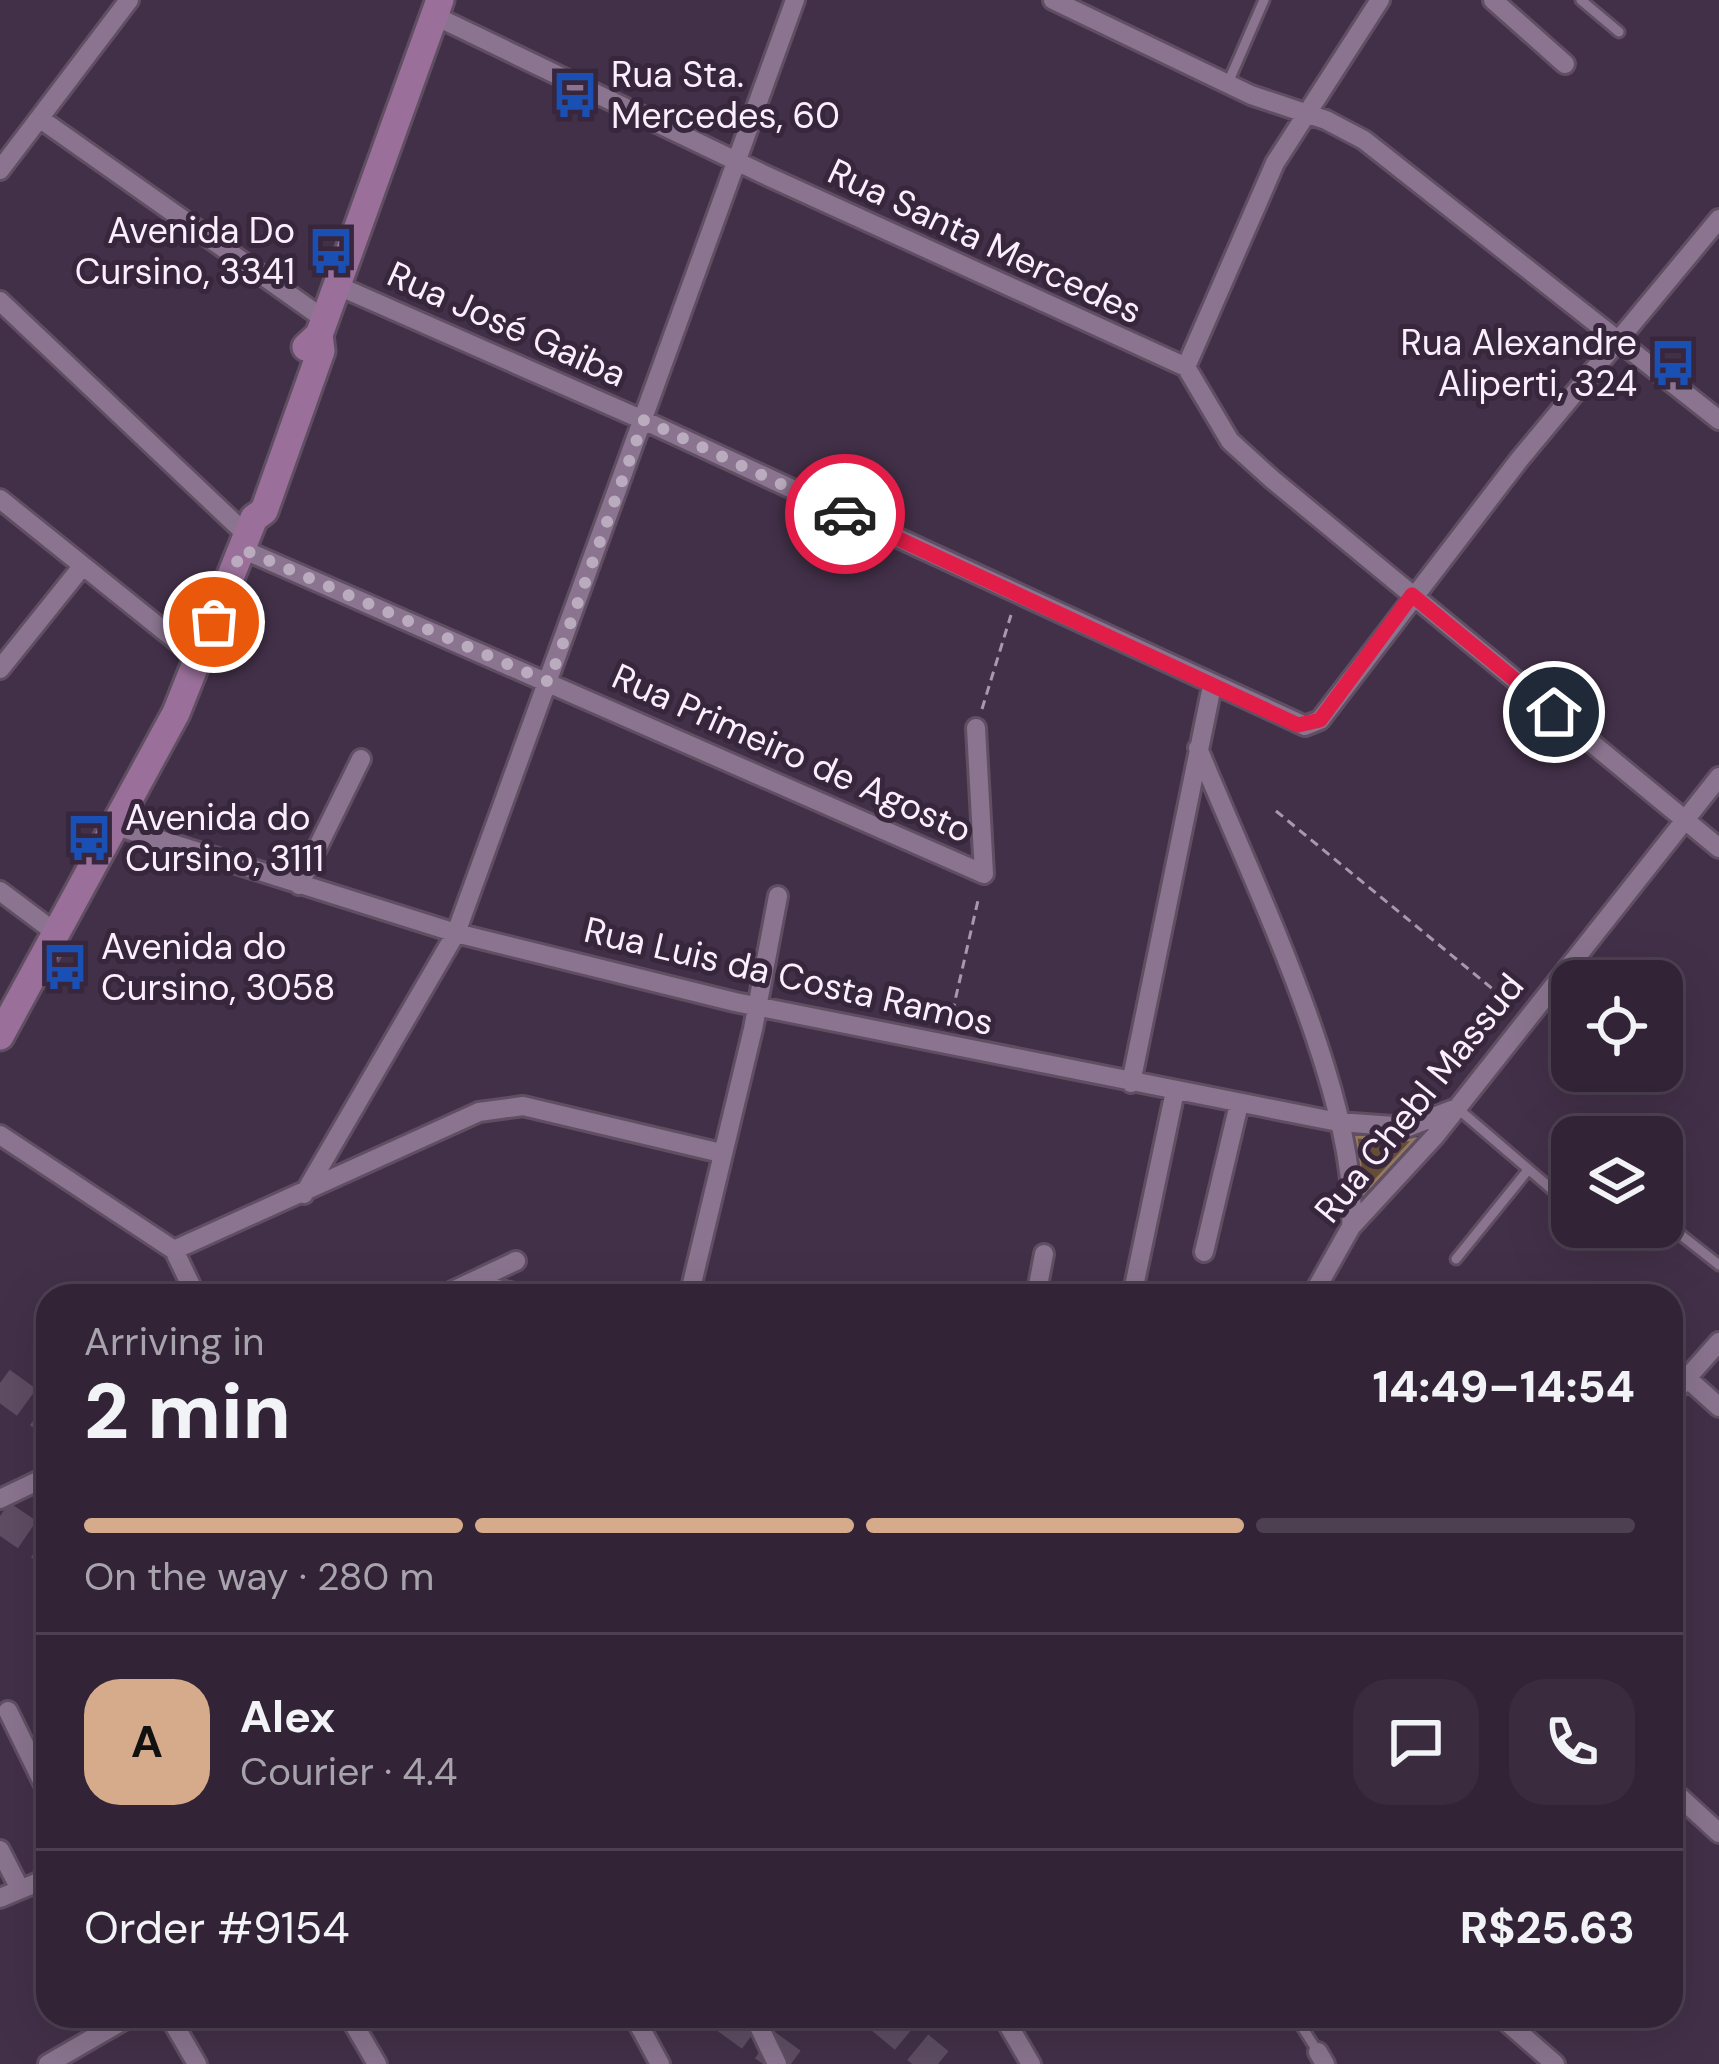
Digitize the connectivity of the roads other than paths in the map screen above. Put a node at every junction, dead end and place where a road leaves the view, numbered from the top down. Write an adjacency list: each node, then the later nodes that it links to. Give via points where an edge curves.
1 (129, 0): 13 (street)
2 (795, 0): 14 (street)
3 (1054, 0): 11 (street)
4 (1264, 0): 11 (lane)
5 (1380, 0): 12 (street)
6 (1493, 0): 10 (street)
7 (1581, 0): 9 (lane)
8 (436, 7): 14 (street, Rua Santa Mercedes); 17 (main road)
9 (1619, 32)
10 (1565, 64)
11 (1228, 83): 12 (street)
12 (1302, 114): 20 (street, via 1364,140); 21 (street)
13 (42, 120): 15 (street); 19 (street)
14 (738, 162): 21 (street, Rua Santa Mercedes); 23 (street)
15 (0, 170)
16 (1719, 219): 20 (street)
17 (336, 285): 19 (main road); 23 (street, Rua José Gaiba)
18 (0, 301): 25 (street)
19 (321, 327): 25 (main road, via 301,363)
20 (1618, 336): 22 (street); 27 (street)
21 (1186, 367): 27 (street, via 1230,441)
22 (1719, 419)
23 (644, 420): 30 (street); 31 (street, Rua José Gaiba)
24 (0, 499): 26 (street)
25 (248, 534): 28 (main road); 30 (street, Rua Primeiro de Agosto)
26 (81, 568): 28 (street); 29 (street)
27 (1412, 595): 31 (street, Rua José Gaiba, via 1320,720 1305,726); 36 (street)
28 (200, 659): 37 (main road)
29 (0, 669)
30 (549, 682): 32 (street, Rua Primeiro de Agosto, via 984,874); 42 (street)
31 (1212, 686): 33 (street)
32 (976, 728)
33 (1198, 748): 46 (street); 50 (street, via 1306,1015)
34 (361, 759): 39 (street)
35 (1719, 777): 36 (street, Rua Chebl Massud)
36 (1685, 820): 38 (street); 49 (street, Rua Chebl Massud)
37 (116, 826): 39 (street, Rua Luis da Costa Ramos); 43 (main road)
38 (1719, 848)
39 (299, 885): 42 (street, Rua Luis da Costa Ramos)
40 (0, 891): 43 (street)
41 (778, 896): 44 (street)
42 (456, 932): 44 (street, Rua Luis da Costa Ramos); 55 (street)
43 (56, 933): 45 (main road)
44 (758, 1007): 46 (street, Rua Luis da Costa Ramos); 52 (street)
45 (0, 1036)
46 (1131, 1083): 47 (street, Rua Luis da Costa Ramos)
47 (1175, 1091): 48 (street, Rua Luis da Costa Ramos); 69 (street)
48 (1239, 1104): 50 (street, Rua Luis da Costa Ramos); 59 (street)
49 (1457, 1108): 50 (street, Rua Luis da Costa Ramos, via 1408,1127); 53 (lane); 56 (street, Rua Chebl Massud)
50 (1338, 1122): 56 (street)
51 (0, 1136): 58 (street)
52 (721, 1153): 55 (street, via 502,1107); 67 (street)
53 (1528, 1170): 54 (lane); 61 (lane)
54 (1551, 1189)
55 (304, 1194): 58 (street)
56 (1352, 1227): 70 (street, Rua Chebl Massud)
57 (1683, 1237): 63 (lane)
58 (174, 1250): 65 (street)
59 (1204, 1252)
60 (1044, 1254): 68 (street)
61 (1456, 1259)
62 (515, 1261): 64 (street)
63 (1719, 1265)
64 (472, 1283): 66 (street)
65 (190, 1284)
66 (476, 1284)
67 (692, 1284)
68 (1038, 1284)
69 (1135, 1284)
70 (1319, 1284)
71 (1719, 1342): 72 (street)
72 (1688, 1379): 73 (street); 74 (street)
73 (1683, 1384)
74 (1719, 1407)
75 (36, 1482): 76 (street)
76 (0, 1498)
77 (8, 1711): 78 (street)
78 (36, 1768)
79 (1683, 1800): 80 (street)
80 (1719, 1833)
81 (0, 1850): 83 (street)
82 (36, 1883): 83 (street)
83 (20, 1889): 84 (street)
84 (0, 1898)
85 (110, 2028): 94 (street)
86 (176, 2028): 95 (street)
87 (356, 2028): 96 (street)
88 (640, 2028): 97 (street)
89 (760, 2028): 98 (street)
90 (1010, 2028): 99 (street)
91 (1303, 2028): 93 (lane)
92 (1514, 2028): 100 (street)
93 (1322, 2058)
94 (48, 2064)
95 (196, 2064)
96 (377, 2064)
97 (660, 2064)
98 (777, 2064)
99 (1031, 2064)
100 (1555, 2064)

